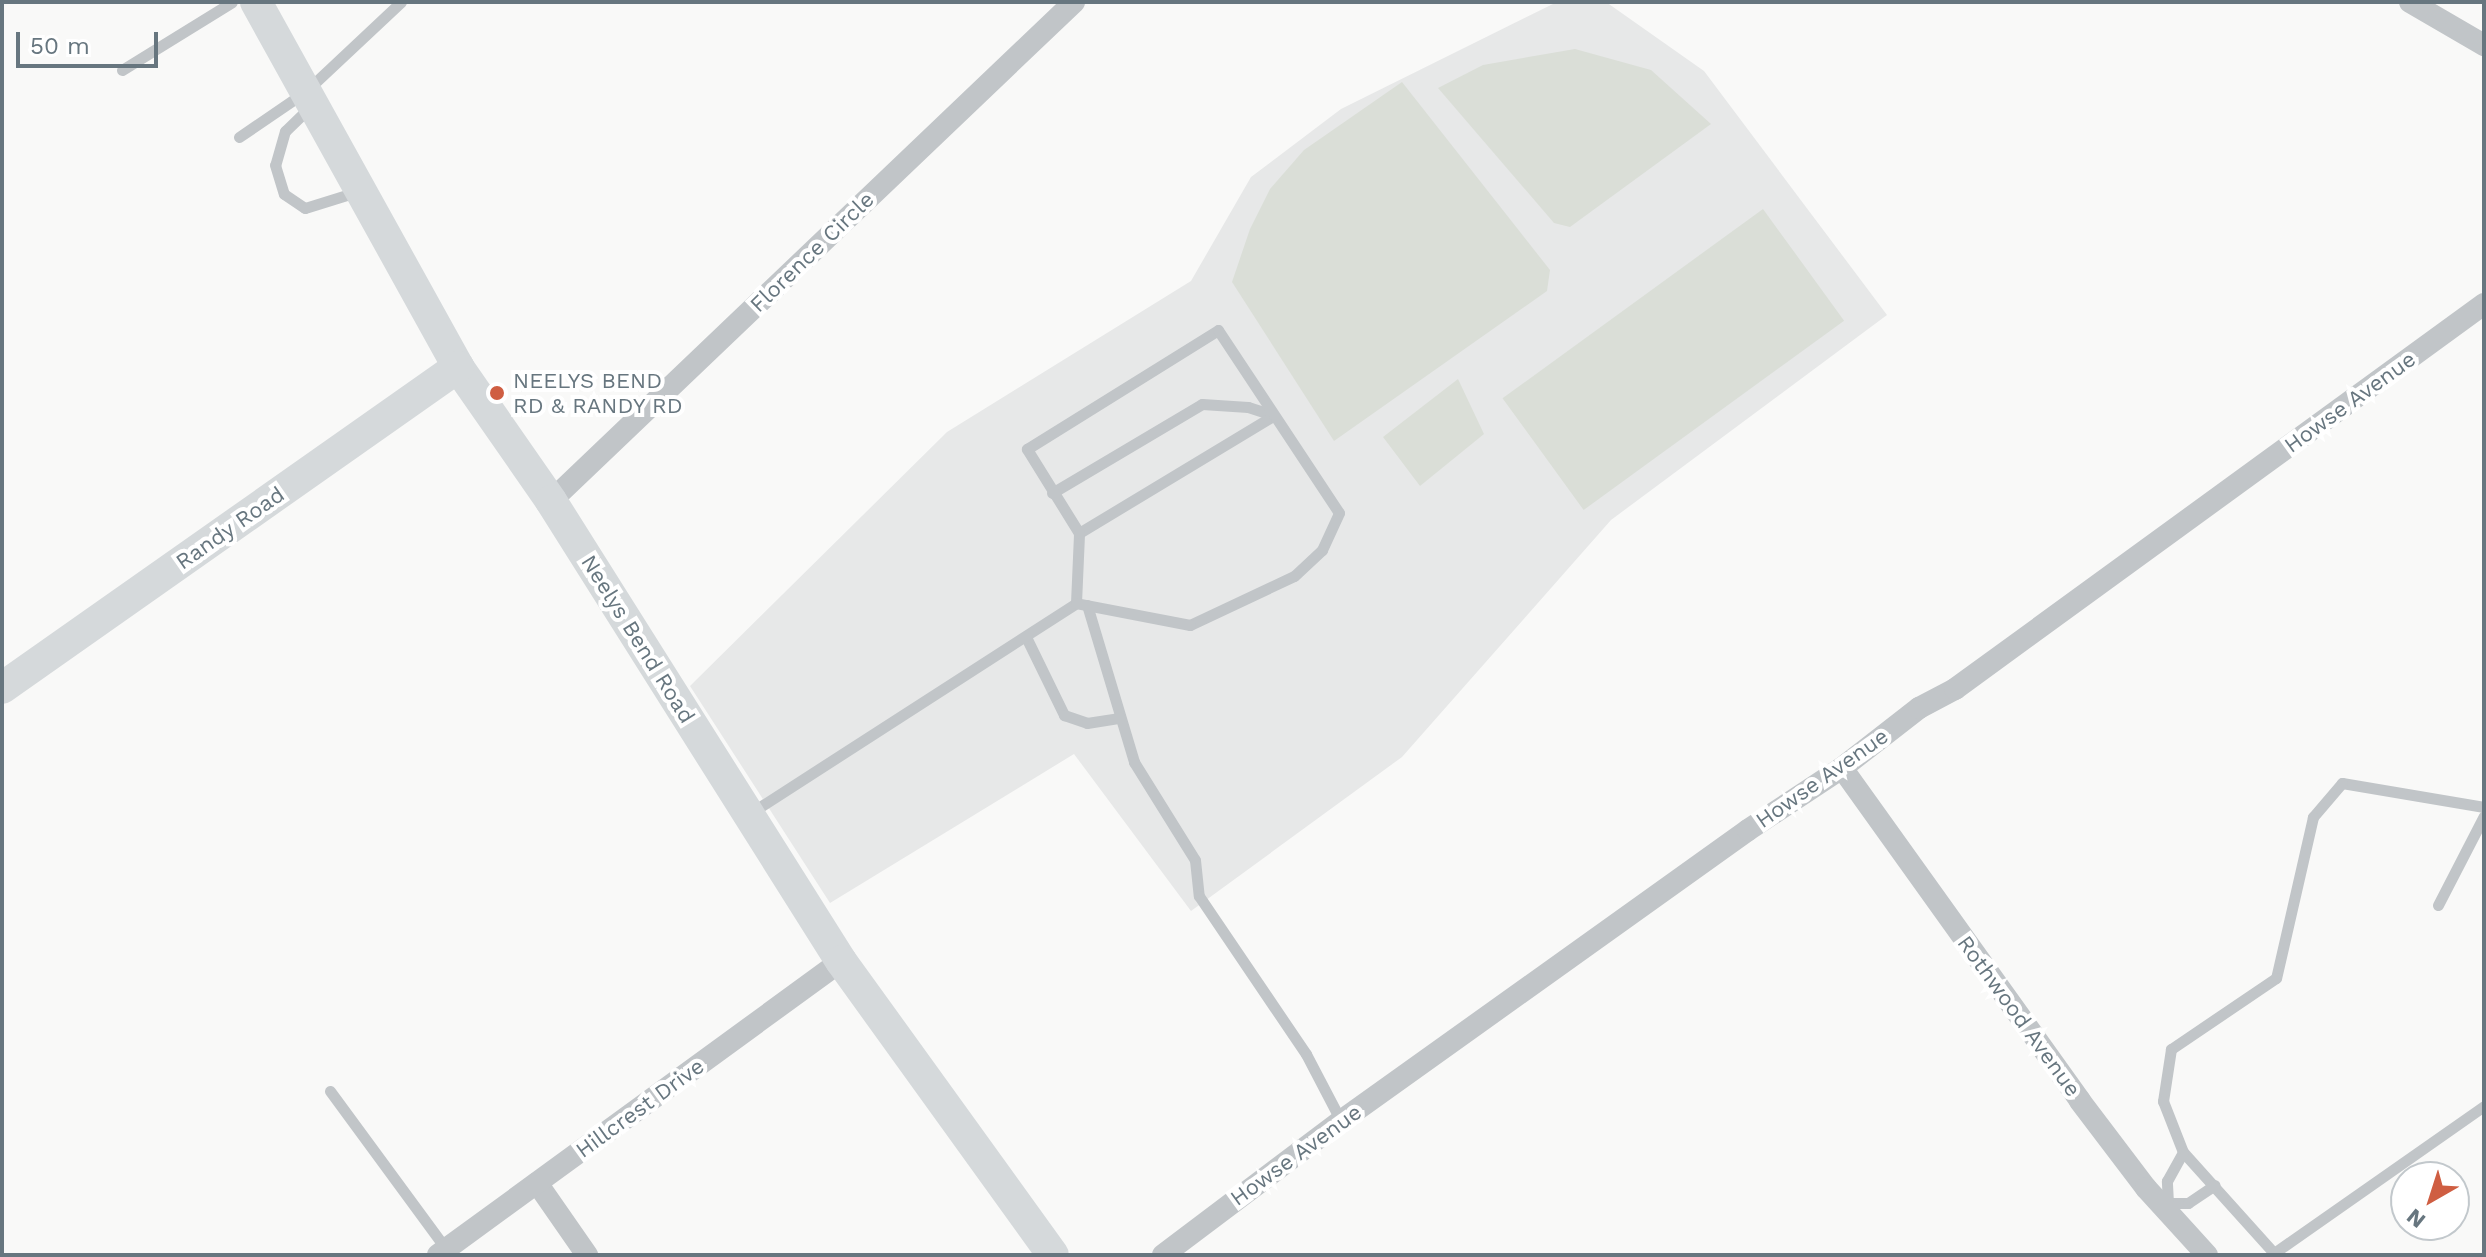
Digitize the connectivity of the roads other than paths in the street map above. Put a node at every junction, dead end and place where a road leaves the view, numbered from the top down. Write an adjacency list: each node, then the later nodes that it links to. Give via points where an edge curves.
1 (232, 2): 7 (lane)
2 (256, 2): 8 (main road, Neelys Bend Road)
3 (401, 2): 8 (lane)
4 (1074, 2): 15 (street, Florence Circle)
5 (2410, 2): 6 (street)
6 (2484, 45)
7 (122, 70)
8 (309, 98): 9 (lane); 10 (main road, Neelys Bend Road); 10 (lane, via 285,131 275,165 284,194 305,208)
9 (239, 137)
10 (359, 191): 12 (main road, Neelys Bend Road)
11 (2484, 304): 21 (street, Howse Avenue)
12 (458, 367): 15 (main road, Neelys Bend Road); 19 (main road, Randy Road)
13 (1273, 416): 14 (lane, via 1248,407 1202,404); 14 (lane, via 1218,330 1027,449); 16 (lane); 17 (lane, via 1339,513 1322,550 1294,576 1190,625)
14 (1052, 493): 16 (lane)
15 (551, 501): 23 (main road, Neelys Bend Road)
16 (1079, 533): 17 (lane)
17 (1082, 604): 18 (lane); 20 (lane)
18 (1026, 637): 20 (lane, via 1064,715 1087,723); 23 (lane)
19 (2, 688)
20 (1120, 718): 29 (lane, via 1134,762 1195,860 1199,896 1306,1054)
21 (1842, 768): 29 (street, Howse Avenue); 33 (street, Rothwood Avenue, via 2080,1101)
22 (2484, 807): 30 (lane, via 2342,783 2313,817 2276,978 2171,1049 2163,1101)
23 (748, 814): 26 (main road, Neelys Bend Road)
24 (2484, 816): 25 (lane)
25 (2438, 905)
26 (841, 961): 31 (street, Hillcrest Drive); 36 (main road, Neelys Bend Road)
27 (330, 1091): 34 (lane)
28 (2484, 1106): 32 (lane, via 2274,1253)
29 (1341, 1121): 37 (street, Howse Avenue)
30 (2183, 1152): 32 (lane); 33 (lane, via 2167,1181)
31 (537, 1183): 34 (street, Hillcrest Drive); 35 (street)
32 (2215, 1185): 33 (lane, via 2188,1203)
33 (2166, 1207): 38 (street, Rothwood Avenue)
34 (442, 1252)
35 (587, 1255)
36 (1053, 1255)
37 (1163, 1255)
38 (2207, 1255)

